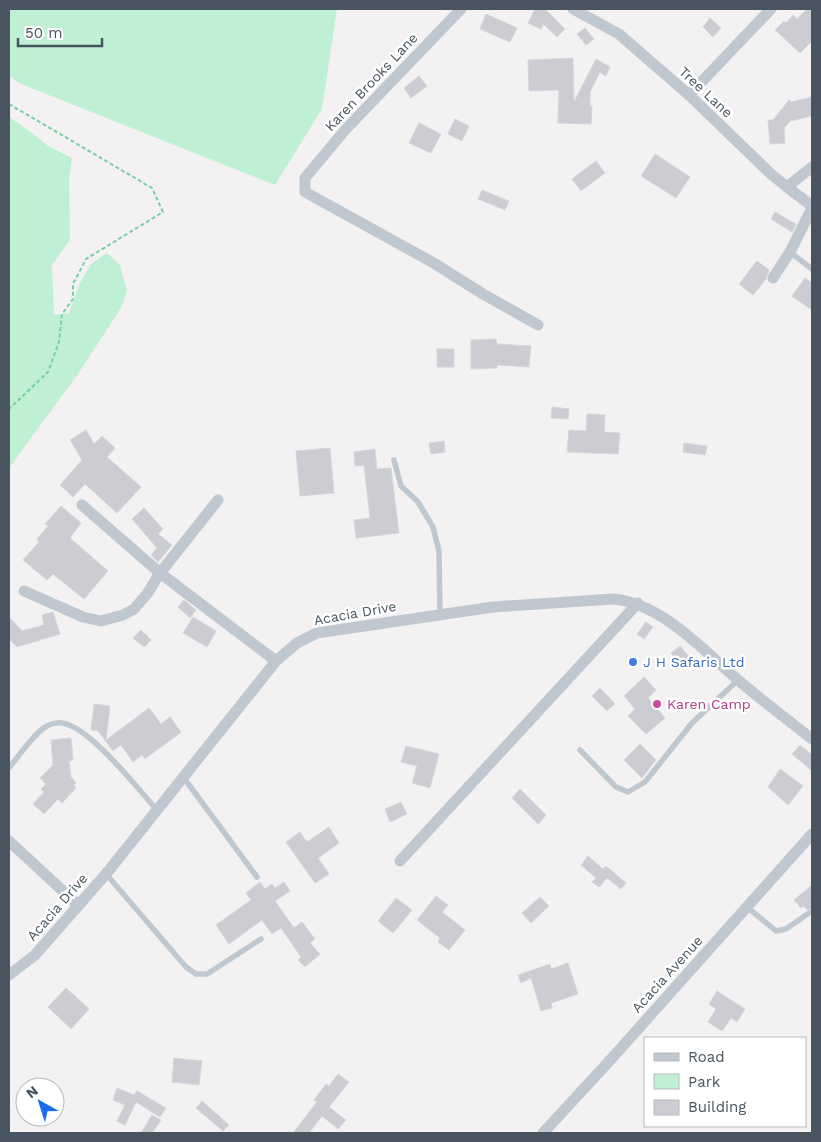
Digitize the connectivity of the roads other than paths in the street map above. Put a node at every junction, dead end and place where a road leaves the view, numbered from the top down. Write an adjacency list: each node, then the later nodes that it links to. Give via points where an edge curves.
1 (461, 9): 11 (street, Karen Brooks Lane, via 344,130 305,178 305,192)
2 (573, 9): 4 (street, Tree Lane, via 619,34)
3 (771, 9): 4 (street)
4 (689, 95): 6 (street, Tree Lane)
5 (812, 167): 6 (street)
6 (787, 187): 7 (street, Tree Lane)
7 (812, 207): 8 (street)
8 (790, 252): 9 (lane); 10 (street)
9 (812, 269)
10 (773, 278)
11 (538, 325)
12 (394, 460): 18 (lane, via 401,486 418,502 433,527 439,551)
13 (218, 500): 15 (street)
14 (82, 504): 15 (street)
15 (160, 573): 16 (street, via 134,608 101,621 83,617); 19 (street)
16 (24, 591)
17 (638, 603): 18 (street, Acacia Drive, via 613,598); 20 (street, Acacia Drive, via 694,641); 28 (street)
18 (440, 615): 19 (street, Acacia Drive, via 317,632 297,643)
19 (276, 661): 24 (street, Acacia Drive)
20 (738, 680): 21 (street, Acacia Drive); 22 (lane, via 692,723 645,782 635,789 628,792 616,787)
21 (812, 738)
22 (580, 750)
23 (9, 768): 25 (lane, via 47,726 62,722 98,746)
24 (184, 778): 25 (street, Acacia Drive); 30 (lane)
25 (158, 810): 29 (street, Acacia Drive)
26 (812, 834): 32 (street, Acacia Avenue)
27 (9, 841): 31 (street)
28 (400, 861)
29 (106, 874): 31 (street, Acacia Drive); 34 (lane, via 186,967 196,974 207,974)
30 (258, 878)
31 (78, 905): 35 (street, Acacia Drive, via 35,954)
32 (747, 907): 33 (lane, via 776,931 786,930); 36 (street, Acacia Avenue)
33 (808, 913)
34 (261, 938)
35 (9, 975)
36 (543, 1133)

